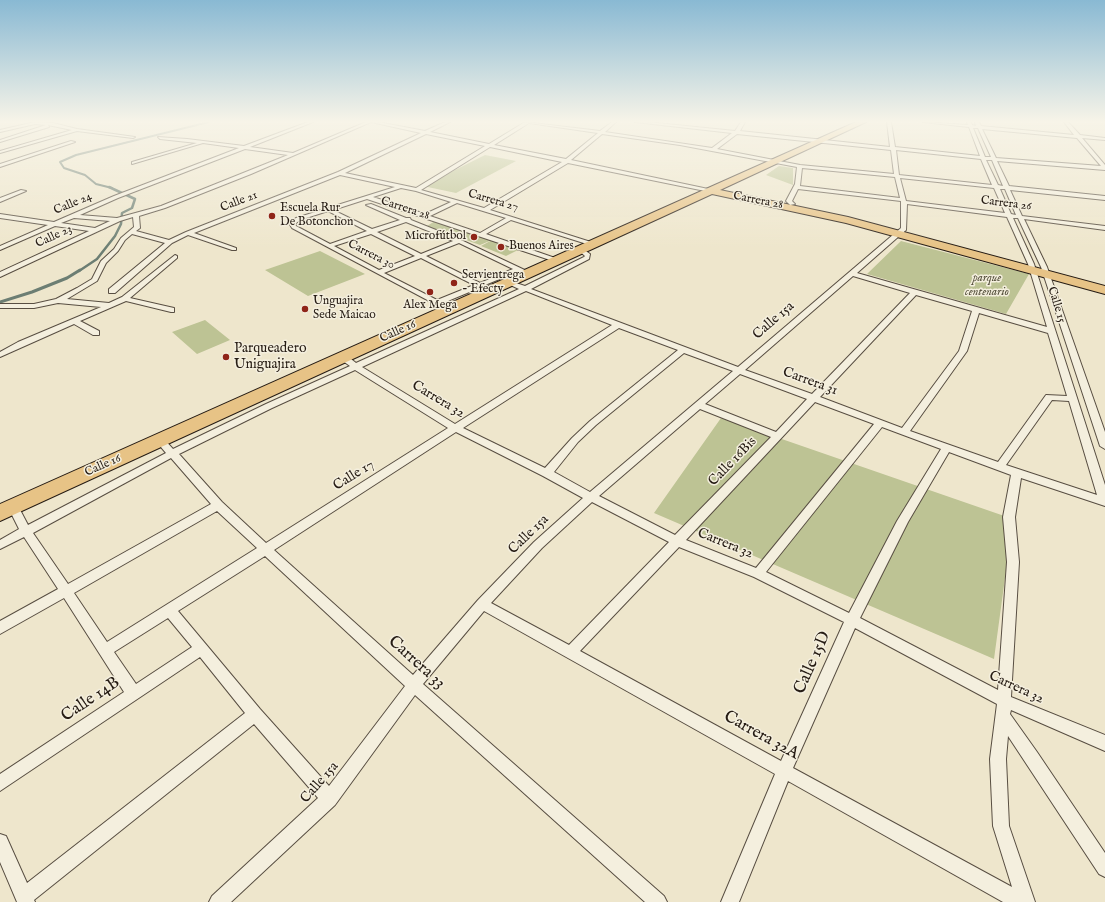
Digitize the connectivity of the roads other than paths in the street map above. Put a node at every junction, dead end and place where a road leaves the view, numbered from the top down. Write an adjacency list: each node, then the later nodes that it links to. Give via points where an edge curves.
1 (201, 164): 34 (street, Calle 24)
2 (269, 164): 35 (street)
3 (358, 164): 15 (street, Calle 21)
4 (459, 164): 21 (street)
5 (562, 164): 32 (street)
6 (582, 164): 22 (street)
7 (766, 164): 22 (highway, Calle 16)
8 (790, 164): 13 (street)
9 (896, 164): 16 (street)
10 (986, 164): 18 (street, Calle 15)
11 (996, 164): 20 (street, Calle 15)
12 (1057, 164): 14 (street)
13 (800, 166): 16 (street); 19 (street)
14 (1105, 168)
15 (340, 173): 17 (street, Carrera 27); 50 (street, Calle 21)
16 (897, 176): 18 (street); 28 (street)
17 (402, 186): 21 (street, Carrera 27); 24 (street)
18 (996, 186): 20 (street); 37 (street, Calle 15)
19 (797, 187): 28 (street, Carrera 26); 30 (street, via 789,201)
20 (1006, 187): 25 (street); 39 (street, Calle 15)
21 (417, 190): 29 (street, Carrera 27)
22 (710, 190): 30 (highway, Carrera 28); 47 (highway, Carrera 28); 57 (highway, Calle 16)
23 (23, 191): 26 (street)
24 (367, 197): 27 (street); 36 (street, Carrera 28)
25 (1105, 198)
26 (0, 200)
27 (358, 200): 31 (street); 42 (street, Carrera 28)
28 (903, 201): 37 (street, Carrera 26); 47 (street)
29 (456, 202): 32 (street, Carrera 27); 36 (street)
30 (792, 204): 47 (highway, Carrera 28, via 851,216)
31 (327, 209): 49 (street); 56 (street, Carrera 30, via 292,223 294,227)
32 (485, 210): 40 (street, Carrera 27)
33 (0, 216): 38 (street)
34 (72, 216): 41 (street); 44 (street, Calle 24)
35 (136, 216): 41 (street); 48 (street, via 137,228)
36 (426, 216): 51 (street, Carrera 28)
37 (1009, 216): 39 (street, Carrera 26); 65 (street, Calle 15)
38 (12, 217): 43 (street); 44 (street)
39 (1020, 217): 45 (street, Carrera 26); 65 (street, Calle 15)
40 (511, 218): 51 (street); 57 (street, Carrera 27)
41 (118, 220): 46 (street, Calle 23)
42 (408, 220): 49 (street); 52 (street, Carrera 28)
43 (0, 222)
44 (53, 224): 46 (street); 59 (street, Calle 24)
45 (1105, 228)
46 (95, 230): 69 (street, Calle 23)
47 (902, 231): 65 (highway, Carrera 28); 68 (street, Calle 15a)
48 (131, 232): 54 (street); 78 (street, via 103,262 95,280)
49 (372, 232): 56 (street); 63 (street)
50 (188, 233): 54 (street, Calle 21); 60 (street)
51 (480, 235): 53 (street, Carrera 28)
52 (460, 241): 61 (street, Carrera 28); 63 (street)
53 (498, 241): 55 (street); 64 (street, Carrera 28)
54 (170, 242): 74 (street, Calle 21)
55 (491, 244)
56 (329, 246): 67 (street, Carrera 30)
57 (586, 246): 64 (highway, Calle 16); 73 (street, via 587,258)
58 (484, 247): 61 (street)
59 (0, 248)
60 (234, 249)
61 (477, 249): 66 (street, Carrera 28)
62 (175, 256): 77 (street)
63 (422, 256): 67 (street); 72 (street)
64 (556, 260): 66 (highway, Calle 16)
65 (1038, 268): 71 (highway, Carrera 28); 75 (highway, Carrera 28); 86 (street, Calle 15); 101 (street, Calle 15)
66 (523, 271): 70 (highway, Calle 16); 72 (street, Calle 16)
67 (380, 272): 81 (street, Carrera 30)
68 (852, 274): 76 (street); 92 (street, Calle 15a)
69 (0, 275)
70 (508, 282): 72 (highway, Calle 16); 73 (street, Carrera 31)
71 (1105, 284)
72 (485, 288): 81 (highway, Calle 16)
73 (525, 289): 85 (street, Carrera 31); 91 (street)
74 (112, 290)
75 (1105, 290)
76 (915, 292): 82 (street); 93 (street, Calle 16Bis)
77 (125, 299): 80 (street); 83 (street)
78 (58, 301): 79 (street, via 34,306); 80 (street)
79 (0, 306)
80 (108, 306): 84 (street)
81 (442, 306): 90 (highway, Calle 16)
82 (976, 309): 86 (street); 98 (street, via 963,351)
83 (171, 310)
84 (74, 321): 87 (street); 89 (street)
85 (618, 325): 88 (street, Carrera 31); 97 (street, Calle 17)
86 (1051, 331): 94 (street, Calle 15)
87 (96, 333)
88 (684, 349): 92 (street, Carrera 31); 105 (street, via 593,423)
89 (0, 355)
90 (343, 356): 91 (street, Carrera 32); 100 (highway, Calle 16)
91 (355, 366): 97 (street, Carrera 32); 103 (street)
92 (739, 370): 93 (street, Carrera 31); 95 (street, Calle 15a)
93 (814, 398): 96 (street, Carrera 31); 99 (street, Calle 16Bis)
94 (1073, 399): 104 (street, via 1049,397); 108 (street, Calle 15)
95 (699, 405): 99 (street); 107 (street, Calle 15a)
96 (880, 423): 98 (street, Carrera 31); 116 (street)
97 (455, 428): 105 (street, Carrera 32); 115 (street, Calle 17)
98 (904, 432): 102 (street, Carrera 31)
99 (778, 436): 113 (street, Calle 16Bis)
100 (160, 440): 103 (street, Carrera 33); 110 (highway, Calle 16)
101 (1105, 446)
102 (947, 447): 104 (street, Carrera 31); 120 (street, Calle 15D, via 904,521)
103 (173, 453): 109 (street, Carrera 33); 112 (street)
104 (1000, 467): 106 (street, Carrera 31)
105 (547, 473): 107 (street, Carrera 32)
106 (1017, 473): 108 (street, Carrera 31); 127 (street, via 1009,517 1013,562)
107 (591, 497): 113 (street, Carrera 32); 118 (street, Calle 15a, via 538,545)
108 (1105, 501)
109 (218, 505): 115 (street, Carrera 33); 117 (street)
110 (13, 507): 111 (highway, Calle 16); 112 (street)
111 (0, 513)
112 (26, 531): 114 (street); 117 (street)
113 (677, 540): 116 (street, Carrera 32); 124 (street, Calle 16Bis)
114 (0, 545)
115 (265, 549): 119 (street, Calle 17); 125 (street, Carrera 33)
116 (758, 574): 120 (street, Carrera 32)
117 (66, 591): 121 (street); 123 (street)
118 (482, 604): 124 (street, Carrera 32A); 125 (street, Calle 15a)
119 (169, 610): 122 (street); 123 (street, Calle 17)
120 (852, 620): 127 (street, Carrera 32); 131 (street, Calle 15D)
121 (0, 628)
122 (202, 648): 126 (street, Calle 14B); 128 (street)
123 (105, 651): 126 (street)
124 (570, 652): 131 (street, Carrera 32A)
125 (414, 685): 133 (street, Calle 15a); 138 (street, Carrera 33)
126 (134, 694): 132 (street, Calle 14B)
127 (1003, 700): 129 (street); 130 (street, Carrera 32)
128 (255, 714): 133 (street); 136 (street)
129 (1003, 716): 135 (street); 141 (street, via 998,758 1001,826)
130 (1105, 743)
131 (784, 771): 139 (street, Calle 15D); 140 (street, Carrera 32A)
132 (0, 783)
133 (329, 799): 137 (street, Calle 15a)
134 (0, 842): 136 (street)
135 (1105, 868)
136 (25, 900)
137 (218, 902)
138 (658, 902)
139 (730, 902)
140 (1020, 902)
141 (1026, 902)

